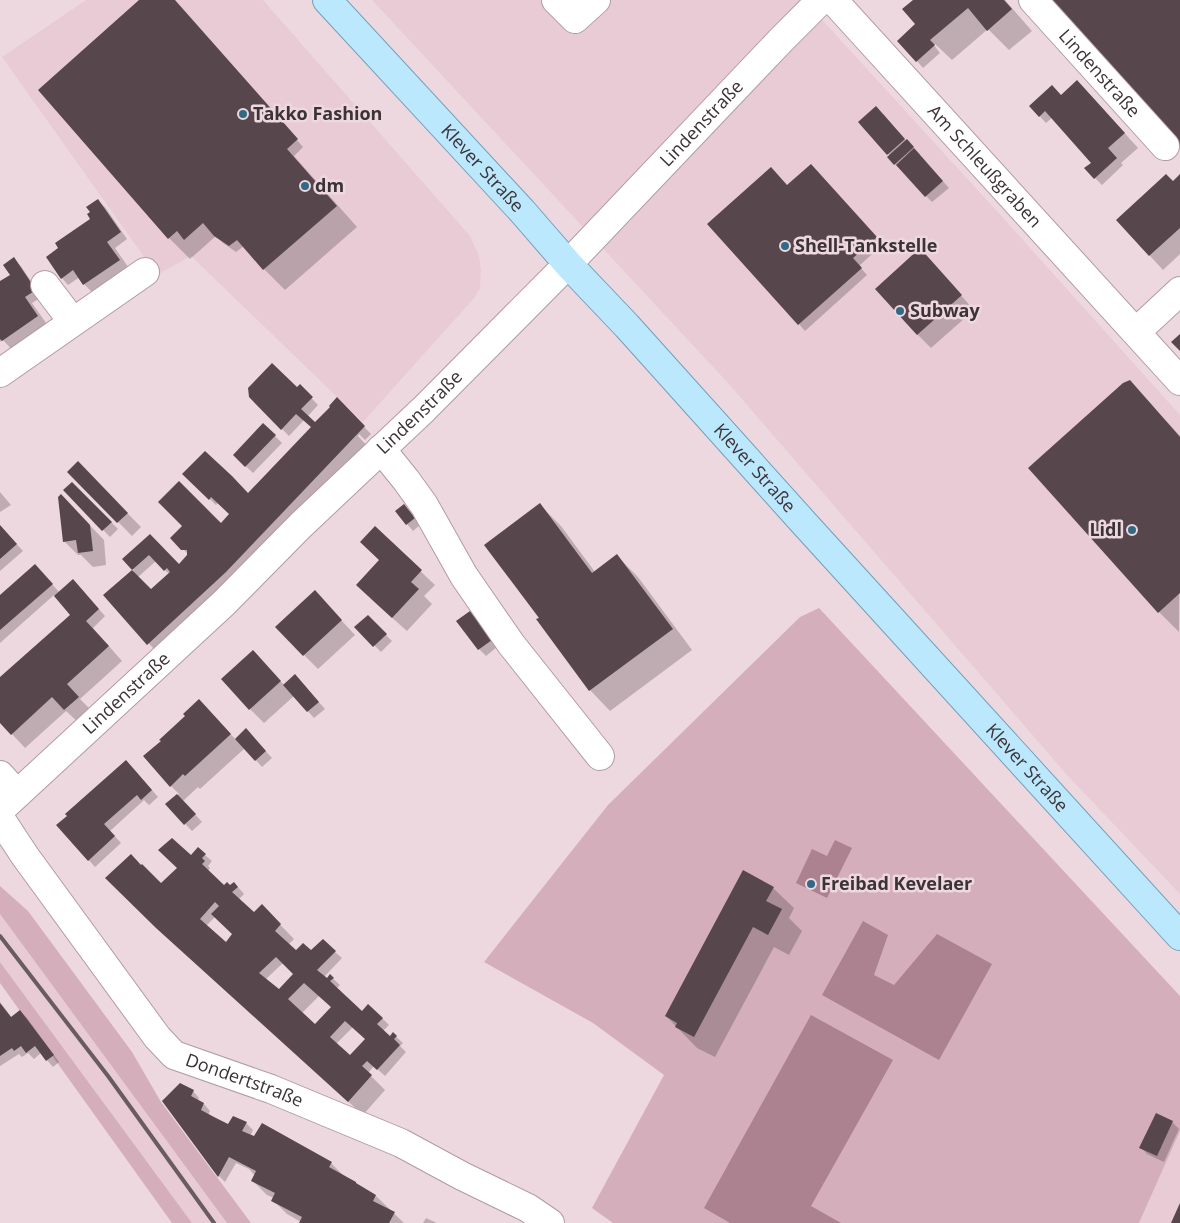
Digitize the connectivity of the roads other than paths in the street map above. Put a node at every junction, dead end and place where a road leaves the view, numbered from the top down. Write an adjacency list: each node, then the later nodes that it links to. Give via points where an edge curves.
1 (327, 0): 8 (main road, Klever Straße)
2 (556, 0): 3 (street, via 575,19)
3 (596, 0)
4 (821, 0): 8 (street, Lindenstraße)
5 (833, 0): 13 (street, Am Schleußgraben)
6 (1033, 0): 7 (street, Lindenstraße)
7 (1165, 146)
8 (568, 264): 16 (street, Lindenstraße); 20 (main road, Klever Straße)
9 (144, 272): 12 (street)
10 (45, 285): 12 (street)
11 (1180, 292): 13 (street)
12 (73, 322): 14 (street)
13 (1136, 332): 15 (street, Am Schleußgraben)
14 (0, 374)
15 (1180, 381)
16 (381, 449): 17 (street, via 424,505 464,576 510,644); 18 (street, Lindenstraße, via 224,603)
17 (600, 756)
18 (6, 793)
19 (0, 818): 21 (street, Dondertstraße, via 156,1037 174,1055 271,1089 401,1143 528,1208)
20 (1180, 936)
21 (550, 1223)

